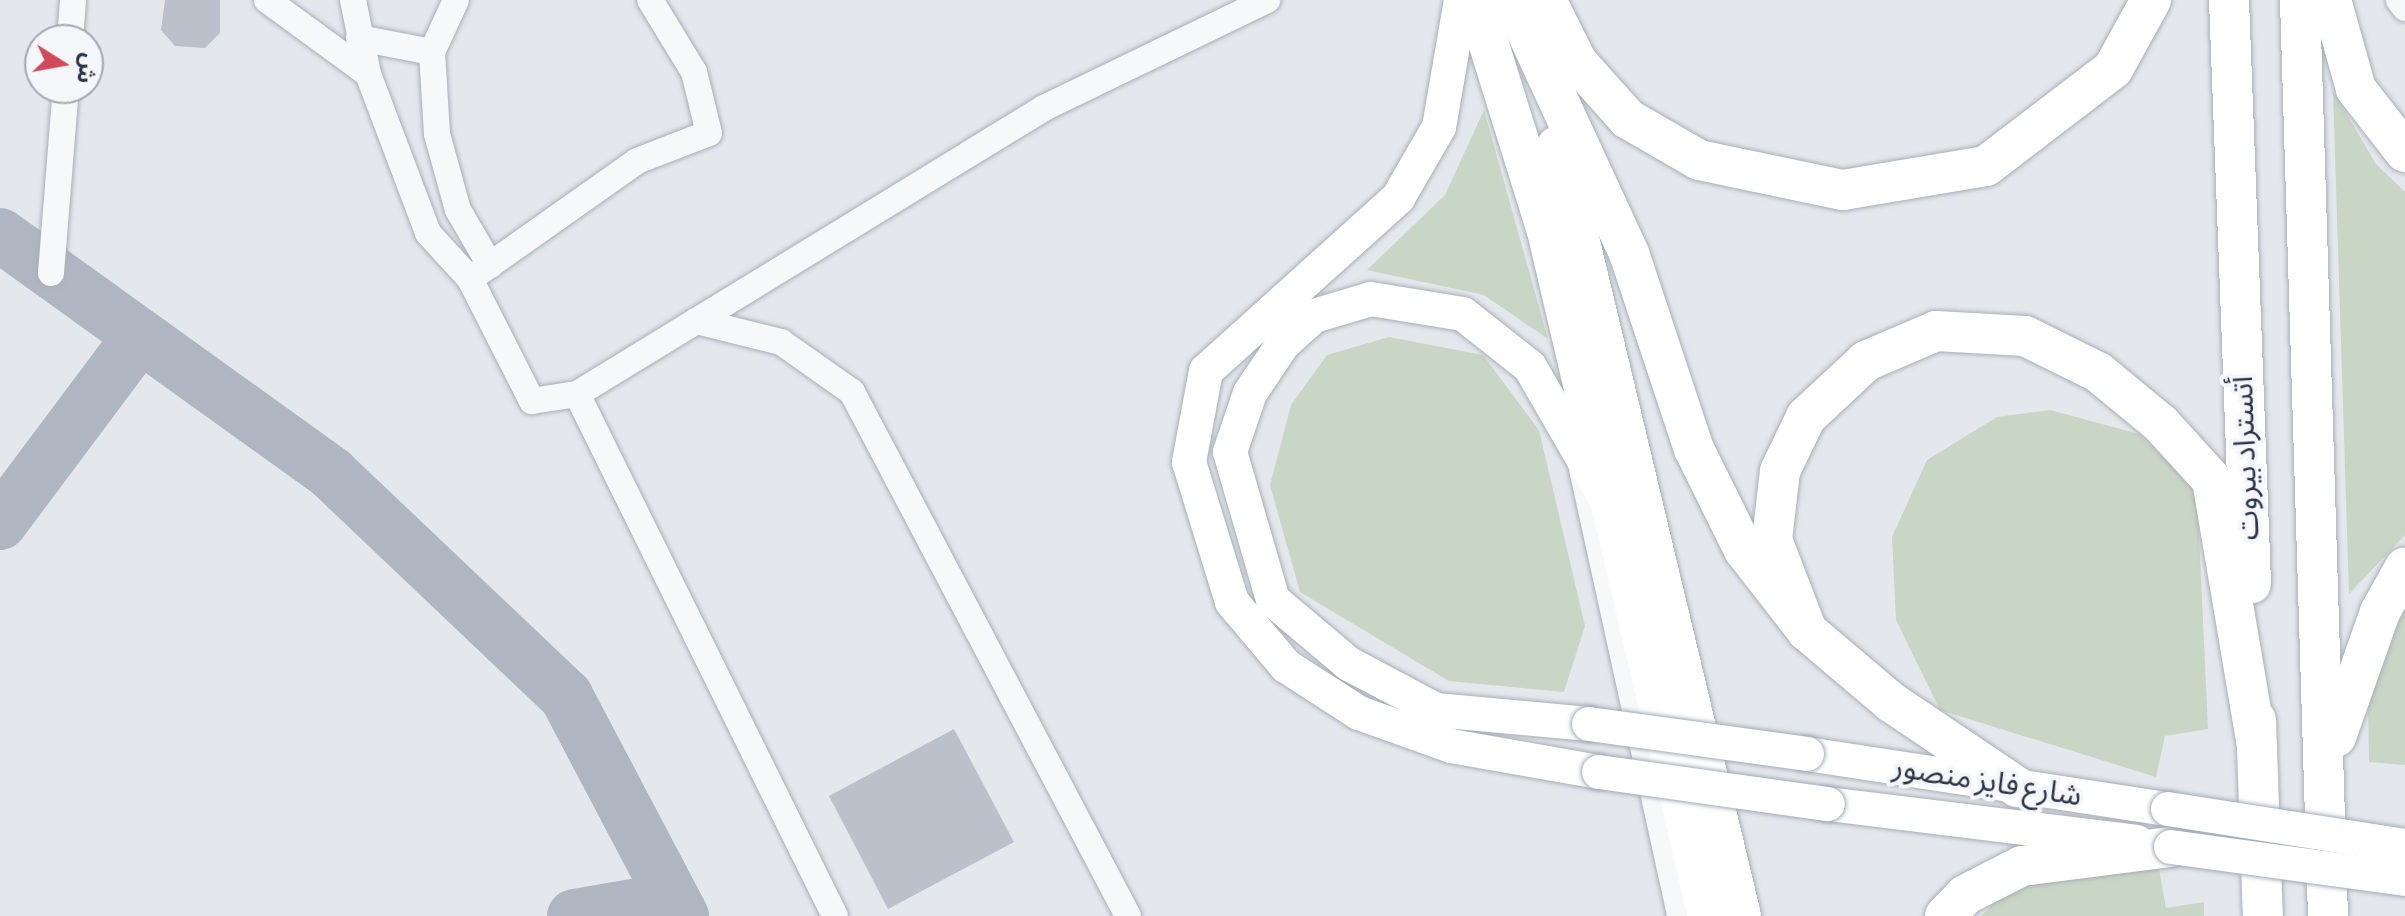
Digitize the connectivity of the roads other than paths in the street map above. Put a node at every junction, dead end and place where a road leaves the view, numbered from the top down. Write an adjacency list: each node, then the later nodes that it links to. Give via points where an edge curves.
1 (73, 0): 17 (street)
2 (267, 0): 20 (street)
3 (353, 0): 18 (street)
4 (456, 0): 19 (street)
5 (650, 0): 23 (street, via 694,72 709,133 637,161)
6 (1267, 0): 25 (street, via 1044,108)
7 (1461, 0): 34 (main road, شارع فايز منصور, bridge, via 1439,127 1398,198 1206,371 1189,462 1232,602 1286,666 1359,713 1451,746 1828,804)
8 (1475, 0): 28 (highway, via 1547,231)
9 (1511, 0): 30 (highway, via 1629,253 1694,449 1744,550); 42 (highway, via 1581,223)
10 (1546, 0): 11 (highway, via 1577,62 1628,119 1699,160 1843,190 1986,166 2113,69)
11 (2151, 0)
12 (2229, 0): 31 (highway, أتستراد بيروت)
13 (2300, 0): 32 (highway)
14 (2331, 0): 22 (highway, via 2356,89)
15 (2399, 0): 16 (street)
16 (2405, 8)
17 (71, 24)
18 (359, 38): 19 (street); 20 (street)
19 (432, 52): 23 (street, via 437,134)
20 (368, 74): 23 (street, via 428,233)
21 (65, 104): 24 (street)
22 (2405, 152)
23 (480, 272): 26 (street, via 532,401)
24 (51, 273)
25 (696, 321): 26 (street); 39 (street, via 781,342 852,392)
26 (577, 394): 38 (street)
27 (1578, 454): 28 (main road, شارع فايز منصور); 33 (main road, شارع فايز منصور, bridge, via 1530,367 1463,314 1371,299 1314,316 1283,344 1250,393 1230,452 1273,600 1349,664 1436,710 1589,724); 40 (street)
28 (1617, 516): 41 (highway)
29 (2405, 567): 32 (highway, via 2380,612)
30 (1807, 631): 31 (highway, via 1772,540 1780,471 1806,417 1866,361 1936,331 2025,336 2098,372 2161,424 2212,480); 33 (highway, via 1891,702)
31 (2257, 747): 37 (highway, أتستراد بيروت)
32 (2329, 760): 44 (highway)
33 (2017, 787): 34 (main road, شارع فايز منصور)
34 (2169, 828): 35 (main road, bridge); 36 (main road, bridge); 43 (highway, via 2022,866 1965,895)
35 (2405, 846)
36 (2405, 879)
37 (2263, 915)
38 (835, 916)
39 (1128, 916)
40 (1680, 916)
41 (1708, 916)
42 (1741, 916)
43 (1945, 916)
44 (2328, 916)

